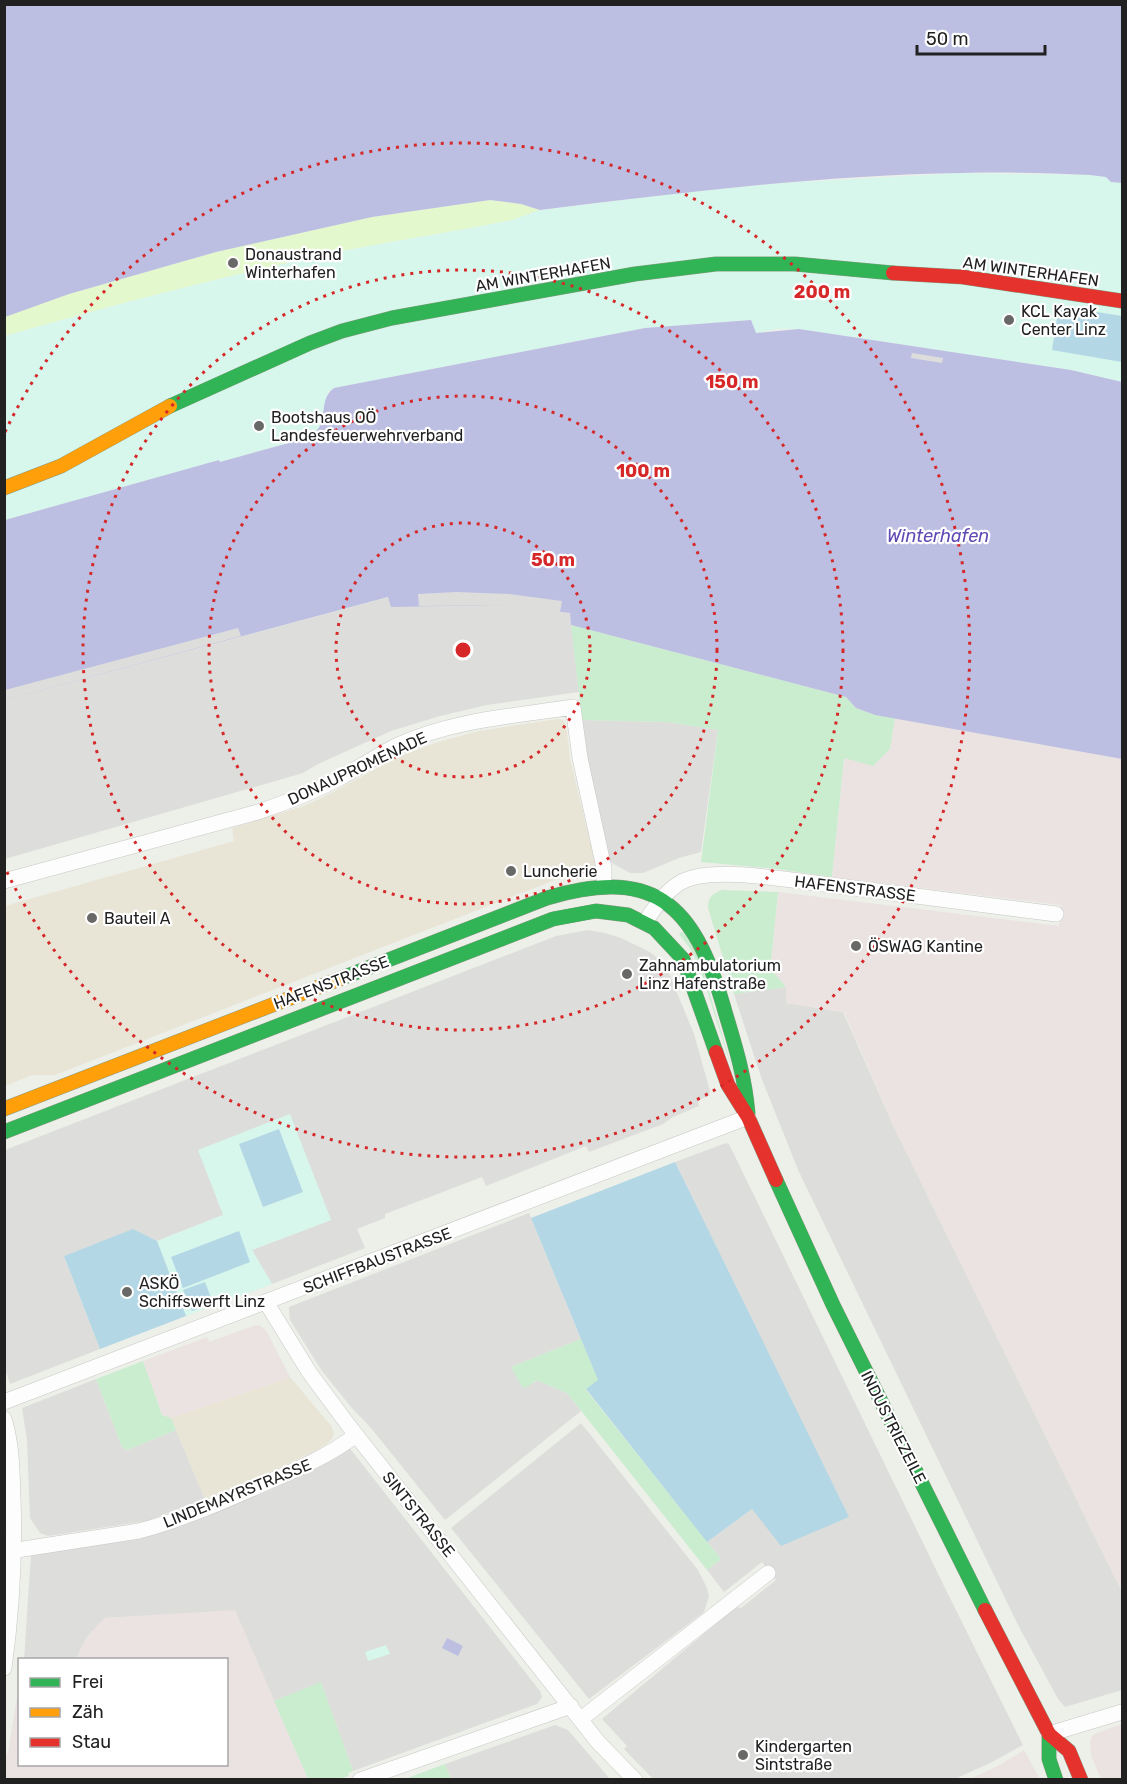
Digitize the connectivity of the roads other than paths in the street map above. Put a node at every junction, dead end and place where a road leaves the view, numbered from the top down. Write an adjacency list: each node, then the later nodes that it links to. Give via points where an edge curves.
1 (1122, 301): 2 (main road, AM WINTERHAFEN, via 963,277 795,264 716,264 635,274 392,318 342,331 176,404 61,466)
2 (4, 488)
3 (4, 881): 4 (street, DONAUPROMENADE, via 258,812 336,780 399,745 432,733 573,707)
4 (604, 885): 5 (main road, HAFENSTRASSE, via 639,890); 8 (main road, HAFENSTRASSE, via 547,898)
5 (661, 899): 6 (street, HAFENSTRASSE, via 691,878 748,876); 7 (street, HAFENSTRASSE); 9 (main road, HAFENSTRASSE, via 681,914 707,955 745,1079)
6 (1056, 914)
7 (645, 922): 9 (main road, HAFENSTRASSE, via 683,959 728,1084); 10 (main road, HAFENSTRASSE, via 607,911 553,919)
8 (4, 1109)
9 (748, 1117): 11 (street, SCHIFFBAUSTRASSE); 21 (main road, INDUSTRIEZEILE, via 833,1305)
10 (4, 1132)
11 (266, 1302): 12 (street, SCHIFFBAUSTRASSE); 14 (street, SINTSTRASSE, via 309,1372)
12 (4, 1402)
13 (4, 1419): 15 (street, via 12,1464)
14 (356, 1435): 15 (street, LINDEMAYRSTRASSE, via 296,1470 157,1526); 18 (street, SINTSTRASSE)
15 (9, 1551): 17 (street, via 12,1595)
16 (768, 1573): 20 (street)
17 (4, 1668)
18 (571, 1706): 20 (street, SINTSTRASSE); 22 (street)
19 (1122, 1712): 21 (street)
20 (581, 1719): 23 (street, SINTSTRASSE)
21 (1049, 1734): 24 (main road, INDUSTRIEZEILE, via 1049,1758); 25 (main road, INDUSTRIEZEILE, via 1069,1751)
22 (369, 1778)
23 (635, 1779)
24 (1056, 1779)
25 (1081, 1779)

